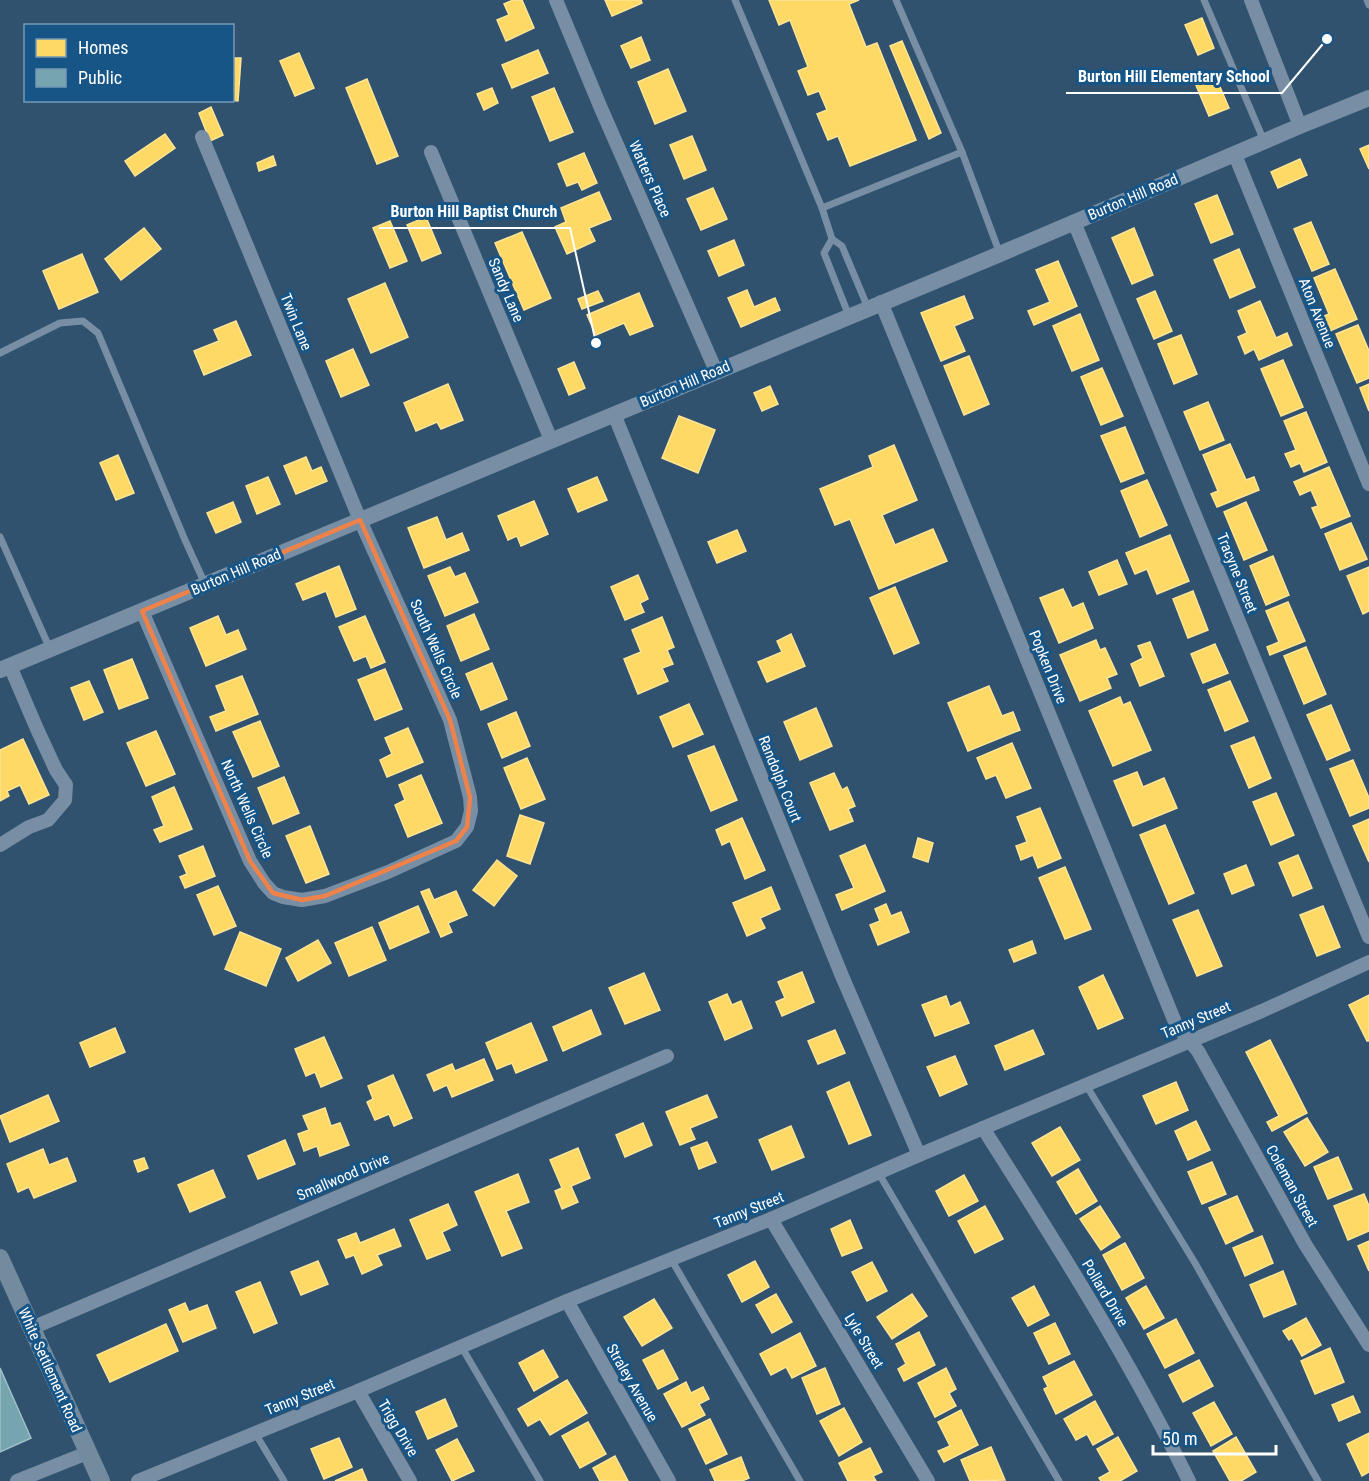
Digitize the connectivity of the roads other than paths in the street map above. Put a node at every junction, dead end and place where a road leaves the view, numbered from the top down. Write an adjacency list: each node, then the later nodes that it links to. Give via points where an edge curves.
1 (556, 0): 22 (street, Watters Place)
2 (735, 0): 15 (lane)
3 (896, 0): 13 (lane)
4 (1204, 0): 11 (lane)
5 (1251, 0): 9 (street)
6 (1367, 0): 7 (lane)
7 (1369, 5)
8 (1369, 98): 9 (street, Burton Hill Road)
9 (1300, 126): 11 (street, Burton Hill Road)
10 (202, 137): 26 (street, Twin Lane)
11 (1264, 142): 14 (street, Burton Hill Road)
12 (431, 152): 24 (street, Sandy Lane)
13 (962, 152): 15 (lane); 18 (lane)
14 (1234, 154): 16 (street, Burton Hill Road); 25 (street, Aton Avenue)
15 (822, 208): 17 (lane)
16 (1074, 222): 18 (street, Burton Hill Road); 34 (street, Tracyne Street)
17 (832, 239): 19 (lane, via 842,246); 20 (lane, via 824,253)
18 (1000, 254): 19 (street, Burton Hill Road)
19 (874, 305): 20 (street, Burton Hill Road); 36 (street, Popken Drive, via 1177,1027)
20 (849, 316): 22 (street, Burton Hill Road)
21 (0, 353): 28 (lane, via 60,322 83,321 98,333)
22 (716, 371): 23 (street, Burton Hill Road)
23 (614, 414): 24 (street, Burton Hill Road); 40 (street, Randolph Court, via 842,976)
24 (551, 440): 26 (street, Burton Hill Road)
25 (1369, 484)
26 (360, 520): 28 (street, Burton Hill Road); 32 (street, South Wells Circle, via 450,720)
27 (0, 537): 30 (lane)
28 (206, 584): 29 (street, Burton Hill Road)
29 (142, 611): 30 (street, Burton Hill Road); 32 (street, North Wells Circle, via 250,861 273,893 302,900 325,896 456,841 466,827)
30 (50, 650): 31 (street, Burton Hill Road)
31 (5, 668): 33 (street, via 66,785 65,800 48,820)
32 (470, 797)
33 (0, 845)
34 (1369, 937)
35 (1369, 962): 36 (street, Tanny Street)
36 (1190, 1041): 38 (street, Tanny Street); 47 (street, Coleman Street, via 1305,1244)
37 (667, 1056): 46 (street, Smallwood Drive)
38 (1086, 1085): 39 (street, Tanny Street); 63 (lane, via 1195,1263)
39 (983, 1128): 40 (street, Tanny Street); 62 (street, Pollard Drive, via 1083,1286)
40 (919, 1155): 41 (street, Tanny Street)
41 (878, 1172): 42 (street, Tanny Street); 61 (lane)
42 (771, 1219): 43 (street, Tanny Street); 60 (street, Lyle Street)
43 (671, 1259): 45 (street, Tanny Street); 59 (lane)
44 (1, 1264): 46 (main road, White Settlement Road)
45 (567, 1301): 48 (street, Tanny Street); 58 (street, Straley Avenue)
46 (32, 1328): 51 (main road, White Settlement Road)
47 (1369, 1345)
48 (461, 1346): 49 (street, Tanny Street); 57 (lane)
49 (358, 1392): 50 (street, Tanny Street); 56 (street, Trigg Drive)
50 (255, 1433): 52 (street, Tanny Street); 55 (lane)
51 (87, 1453): 53 (street); 54 (main road, White Settlement Road)
52 (147, 1479)
53 (17, 1481)
54 (101, 1481)
55 (284, 1481)
56 (410, 1481)
57 (540, 1481)
58 (669, 1481)
59 (800, 1481)
60 (928, 1481)
61 (1059, 1481)
62 (1189, 1481)
63 (1317, 1481)

